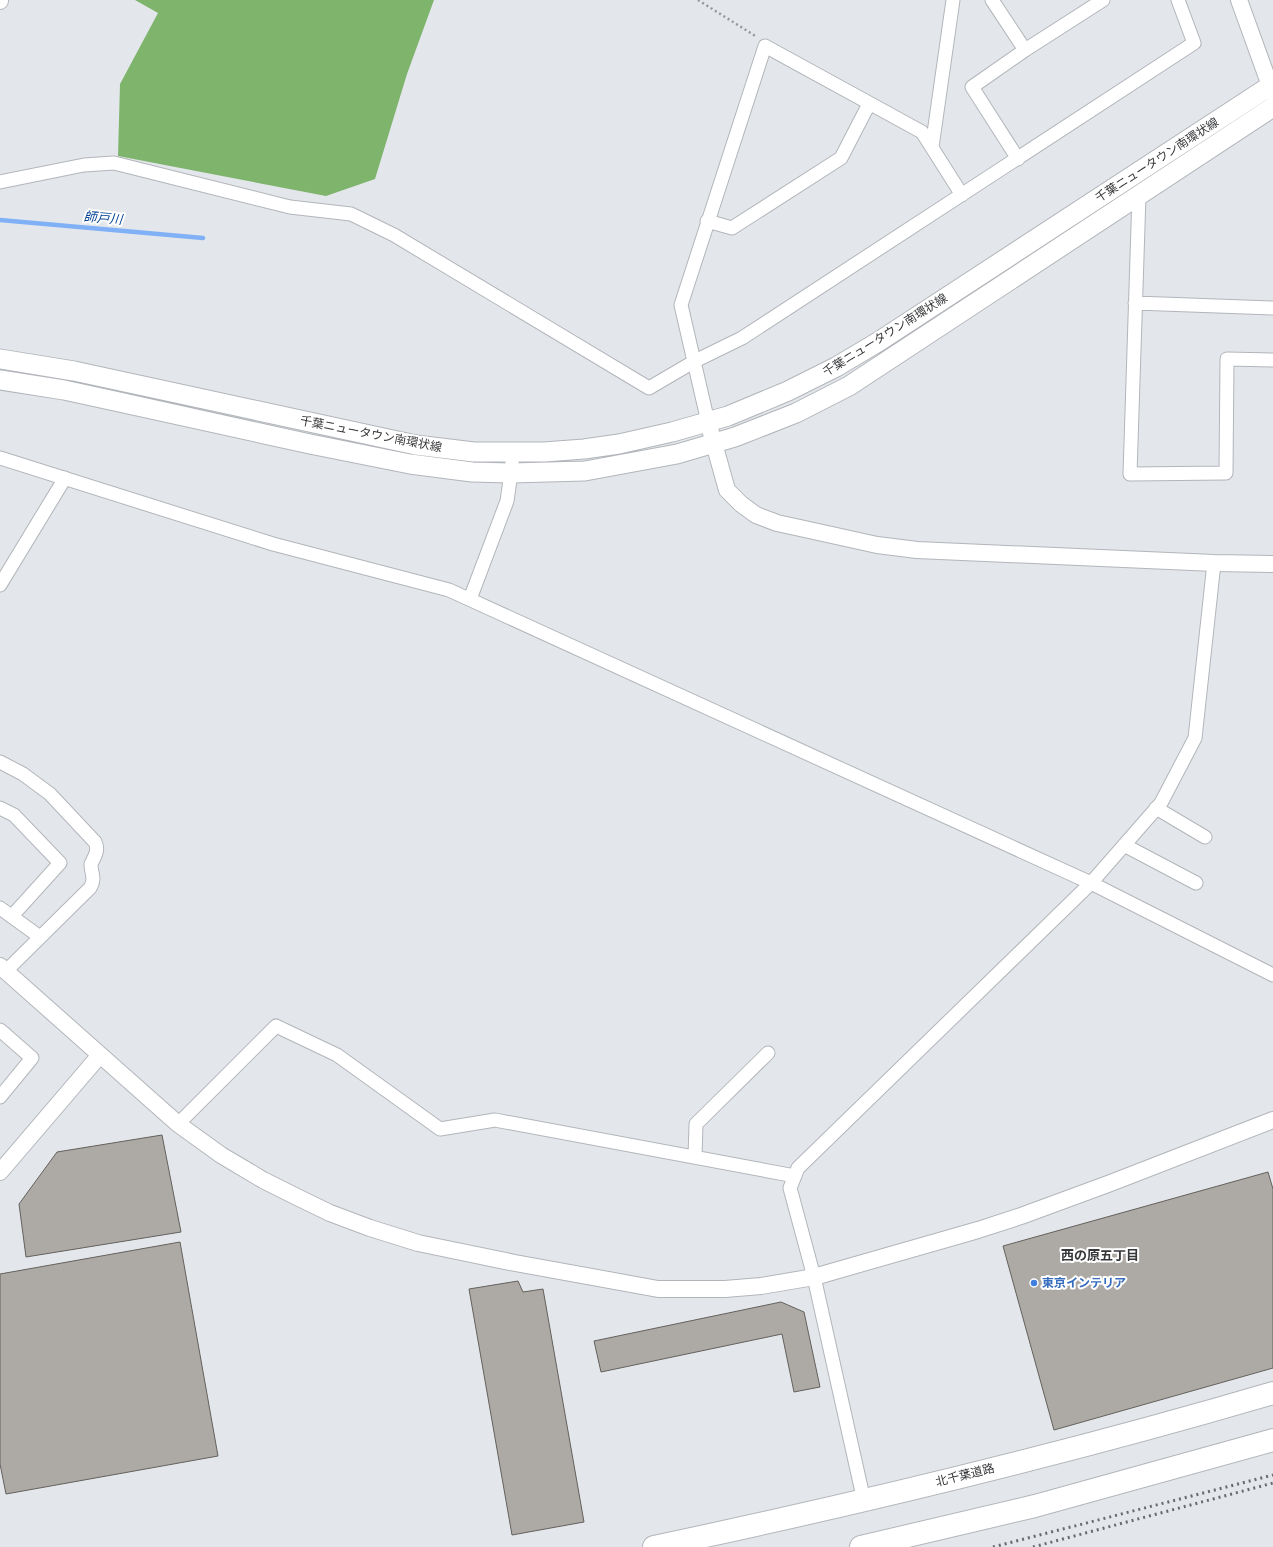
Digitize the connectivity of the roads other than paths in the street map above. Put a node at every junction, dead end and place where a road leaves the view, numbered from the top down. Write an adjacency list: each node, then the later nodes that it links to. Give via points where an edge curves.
1 (953, 0): 10 (street)
2 (992, 0): 6 (street)
3 (1178, 0): 11 (street, via 1194,43)
4 (1239, 0): 7 (street)
5 (1097, 2): 6 (street)
6 (1025, 50): 11 (street, via 972,87)
7 (1272, 88): 22 (main road, 千葉ニュータウン南環状線, via 836,368 788,391)
8 (869, 104): 10 (street, via 922,132); 15 (street, via 841,158 732,228); 15 (street, via 765,46)
9 (1273, 107): 14 (main road, 千葉ニュータウン南環状線)
10 (932, 147): 13 (street)
11 (1018, 159): 13 (street)
12 (0, 182): 20 (street, via 84,165 114,163 290,207 351,214 394,235 649,388)
13 (962, 195): 20 (street, via 742,338)
14 (1139, 195): 16 (street); 23 (main road, 千葉ニュータウン南環状線, via 849,386 796,413)
15 (707, 221): 20 (street, via 681,305)
16 (1135, 303): 17 (street); 19 (street, via 1130,474 1226,473 1227,359)
17 (1273, 308)
18 (0, 359): 24 (main road, 千葉ニュータウン南環状線, via 74,370 416,445 474,452)
19 (1273, 360)
20 (695, 362): 22 (street)
21 (0, 380): 26 (main road, 千葉ニュータウン南環状線, via 94,396 410,464 472,472)
22 (708, 422): 23 (street); 24 (main road, 千葉ニュータウン南環状線, via 598,447)
23 (714, 443): 26 (main road, 千葉ニュータウン南環状線, via 677,454 585,471); 28 (street, via 727,490 756,515 777,523 877,545 917,550)
24 (513, 452): 26 (street)
25 (0, 458): 27 (street)
26 (511, 473): 31 (street, via 507,501)
27 (65, 478): 30 (street); 31 (street, via 273,544 449,590)
28 (1214, 563): 29 (street); 34 (street, via 1195,738)
29 (1273, 564)
30 (0, 585)
31 (470, 599): 37 (street)
32 (0, 762): 41 (street, via 23,774 50,794 97,846 90,864 94,883)
33 (0, 808): 40 (street, via 14,815 60,863)
34 (1156, 808): 35 (street); 36 (street)
35 (1205, 837)
36 (1124, 845): 37 (street); 38 (street)
37 (1091, 883): 43 (street); 52 (street, via 798,1168)
38 (1196, 883)
39 (0, 908): 40 (street)
40 (12, 916): 41 (street)
41 (40, 937): 42 (street)
42 (3, 969): 46 (street)
43 (1273, 975)
44 (0, 1030): 47 (street, via 32,1058)
45 (768, 1054): 50 (street, via 696,1124)
46 (100, 1055): 49 (street); 51 (street)
47 (0, 1097)
48 (1273, 1120): 53 (street, via 1021,1216)
49 (178, 1124): 50 (street, via 276,1026 337,1055 440,1129 495,1120); 53 (street, via 221,1155 297,1197 330,1213 418,1243 658,1288 725,1289)
50 (695, 1157): 52 (street)
51 (0, 1172)
52 (795, 1176): 53 (street, via 790,1188)
53 (814, 1277): 56 (street)
54 (1273, 1394): 56 (highway, 北千葉道路, via 1168,1424)
55 (1273, 1440): 58 (highway, via 1035,1506)
56 (864, 1501): 57 (highway, 北千葉道路)
57 (654, 1547)
58 (861, 1547)

